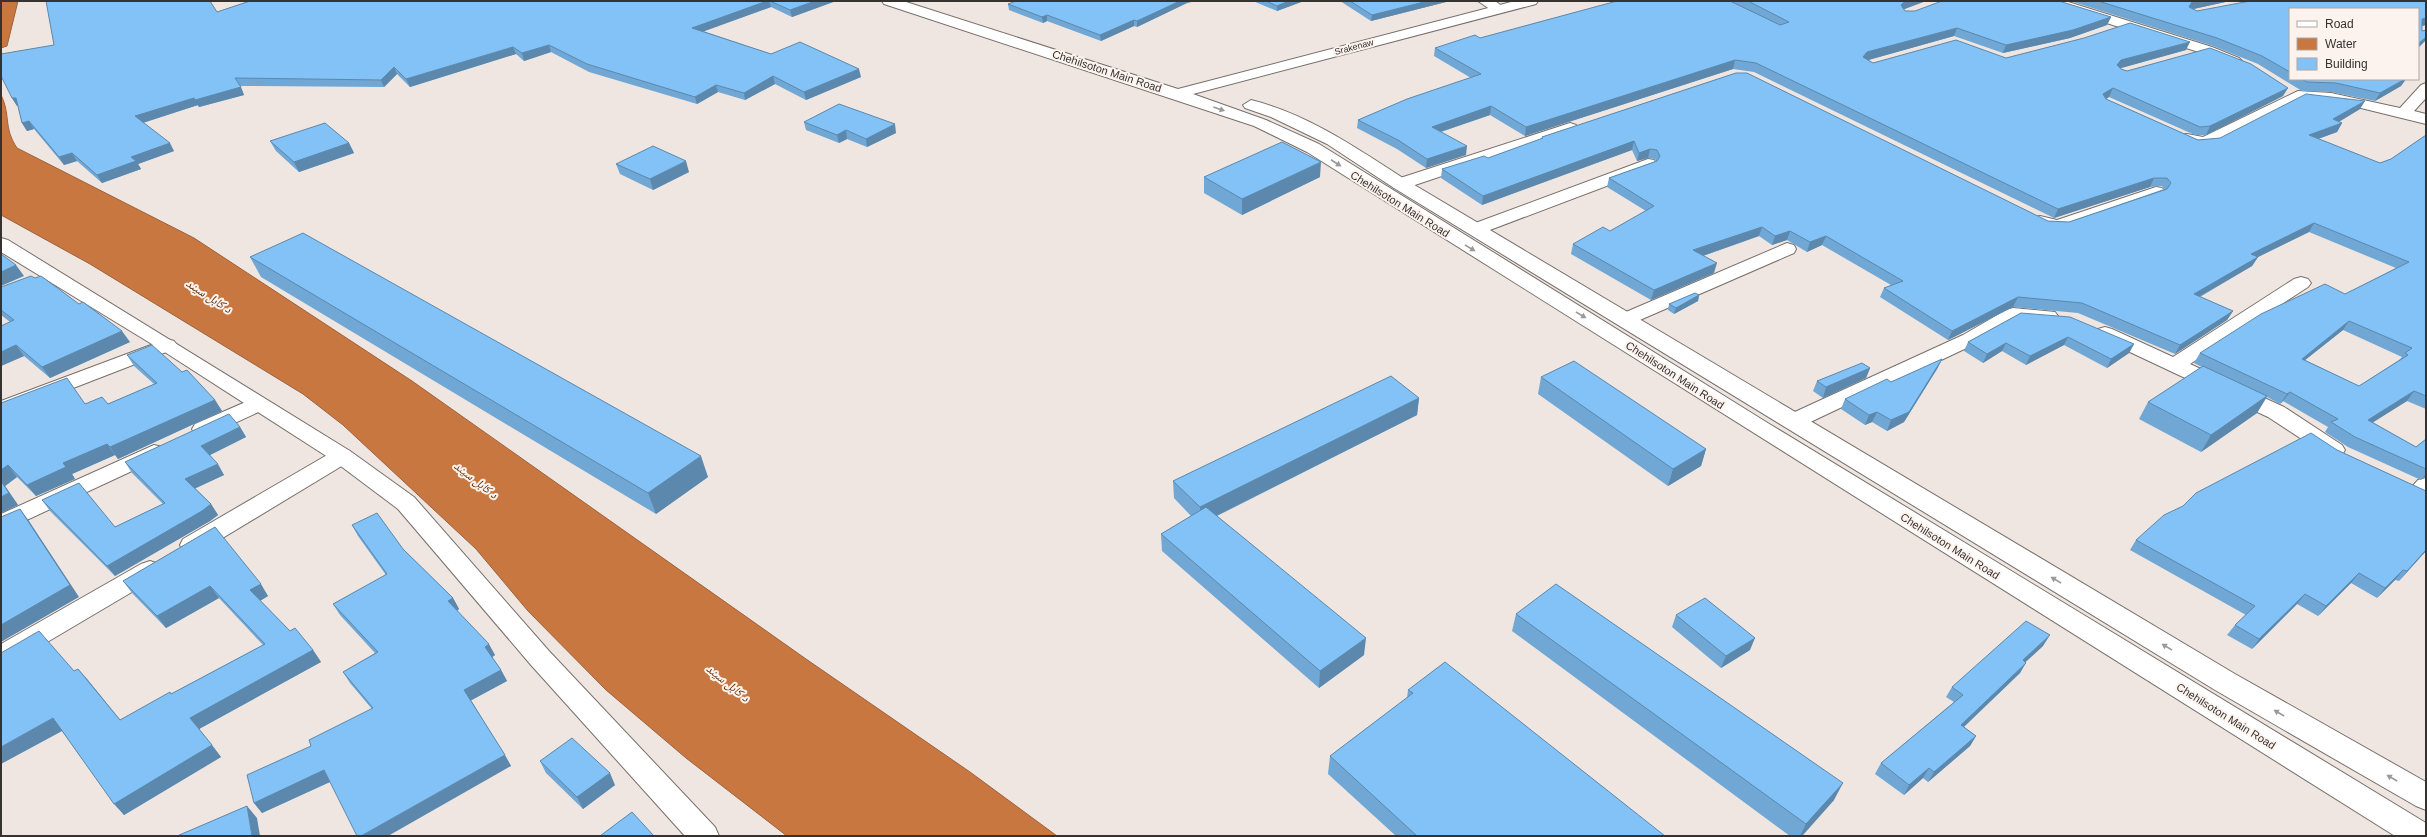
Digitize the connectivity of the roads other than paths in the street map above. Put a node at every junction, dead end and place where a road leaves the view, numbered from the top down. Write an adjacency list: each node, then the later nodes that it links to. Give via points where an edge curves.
1 (889, 1): 14 (street, Chehilsoton Main Road)
2 (931, 1): 12 (street, Chehilsoton Main Road)
3 (1484, 1): 6 (street)
4 (1531, 1): 6 (street, Srakenaw)
5 (2052, 1): 7 (street)
6 (1499, 9): 12 (street, Srakenaw)
7 (2125, 25): 8 (street); 9 (street)
8 (2104, 32)
9 (2207, 50): 10 (street); 11 (street)
10 (2184, 56)
11 (2246, 66)
12 (1200, 88): 14 (street, Srakenaw); 20 (street, Chehilsoton Main Road, via 1277,114 1333,140)
13 (2426, 88): 15 (street)
14 (1176, 94): 43 (street, Chehilsoton Main Road, one-way to 43, via 1260,124 1313,148 1763,430)
15 (2404, 112): 16 (street); 18 (street, via 2292,92 2209,141 2193,142)
16 (2426, 119)
17 (1582, 124): 20 (street)
18 (2172, 132)
19 (1648, 164): 23 (street)
20 (1400, 184): 23 (street, Chehilsoton Main Road)
21 (2156, 192): 22 (street, via 2058,226)
22 (2026, 215)
23 (1476, 229): 28 (street, Chehilsoton Main Road)
24 (1, 244): 30 (street, via 39,278)
25 (1787, 249): 28 (street)
26 (2301, 283): 31 (street)
27 (2070, 318): 34 (street, via 2013,314 1970,339)
28 (1626, 319): 34 (street, Chehilsoton Main Road)
29 (2090, 326): 31 (street)
30 (167, 345): 32 (street); 33 (street)
31 (2176, 364): 36 (street, via 2276,412)
32 (257, 404): 35 (street); 39 (street)
33 (1, 409)
34 (1794, 421): 41 (street, Chehilsoton Main Road, one-way to 34, via 2218,678)
35 (342, 456): 40 (street); 42 (street, via 406,503 540,658)
36 (2352, 460)
37 (2400, 481): 38 (street)
38 (2424, 490)
39 (1, 524)
40 (1, 657)
41 (2426, 797)
42 (704, 836)
43 (2421, 836)

